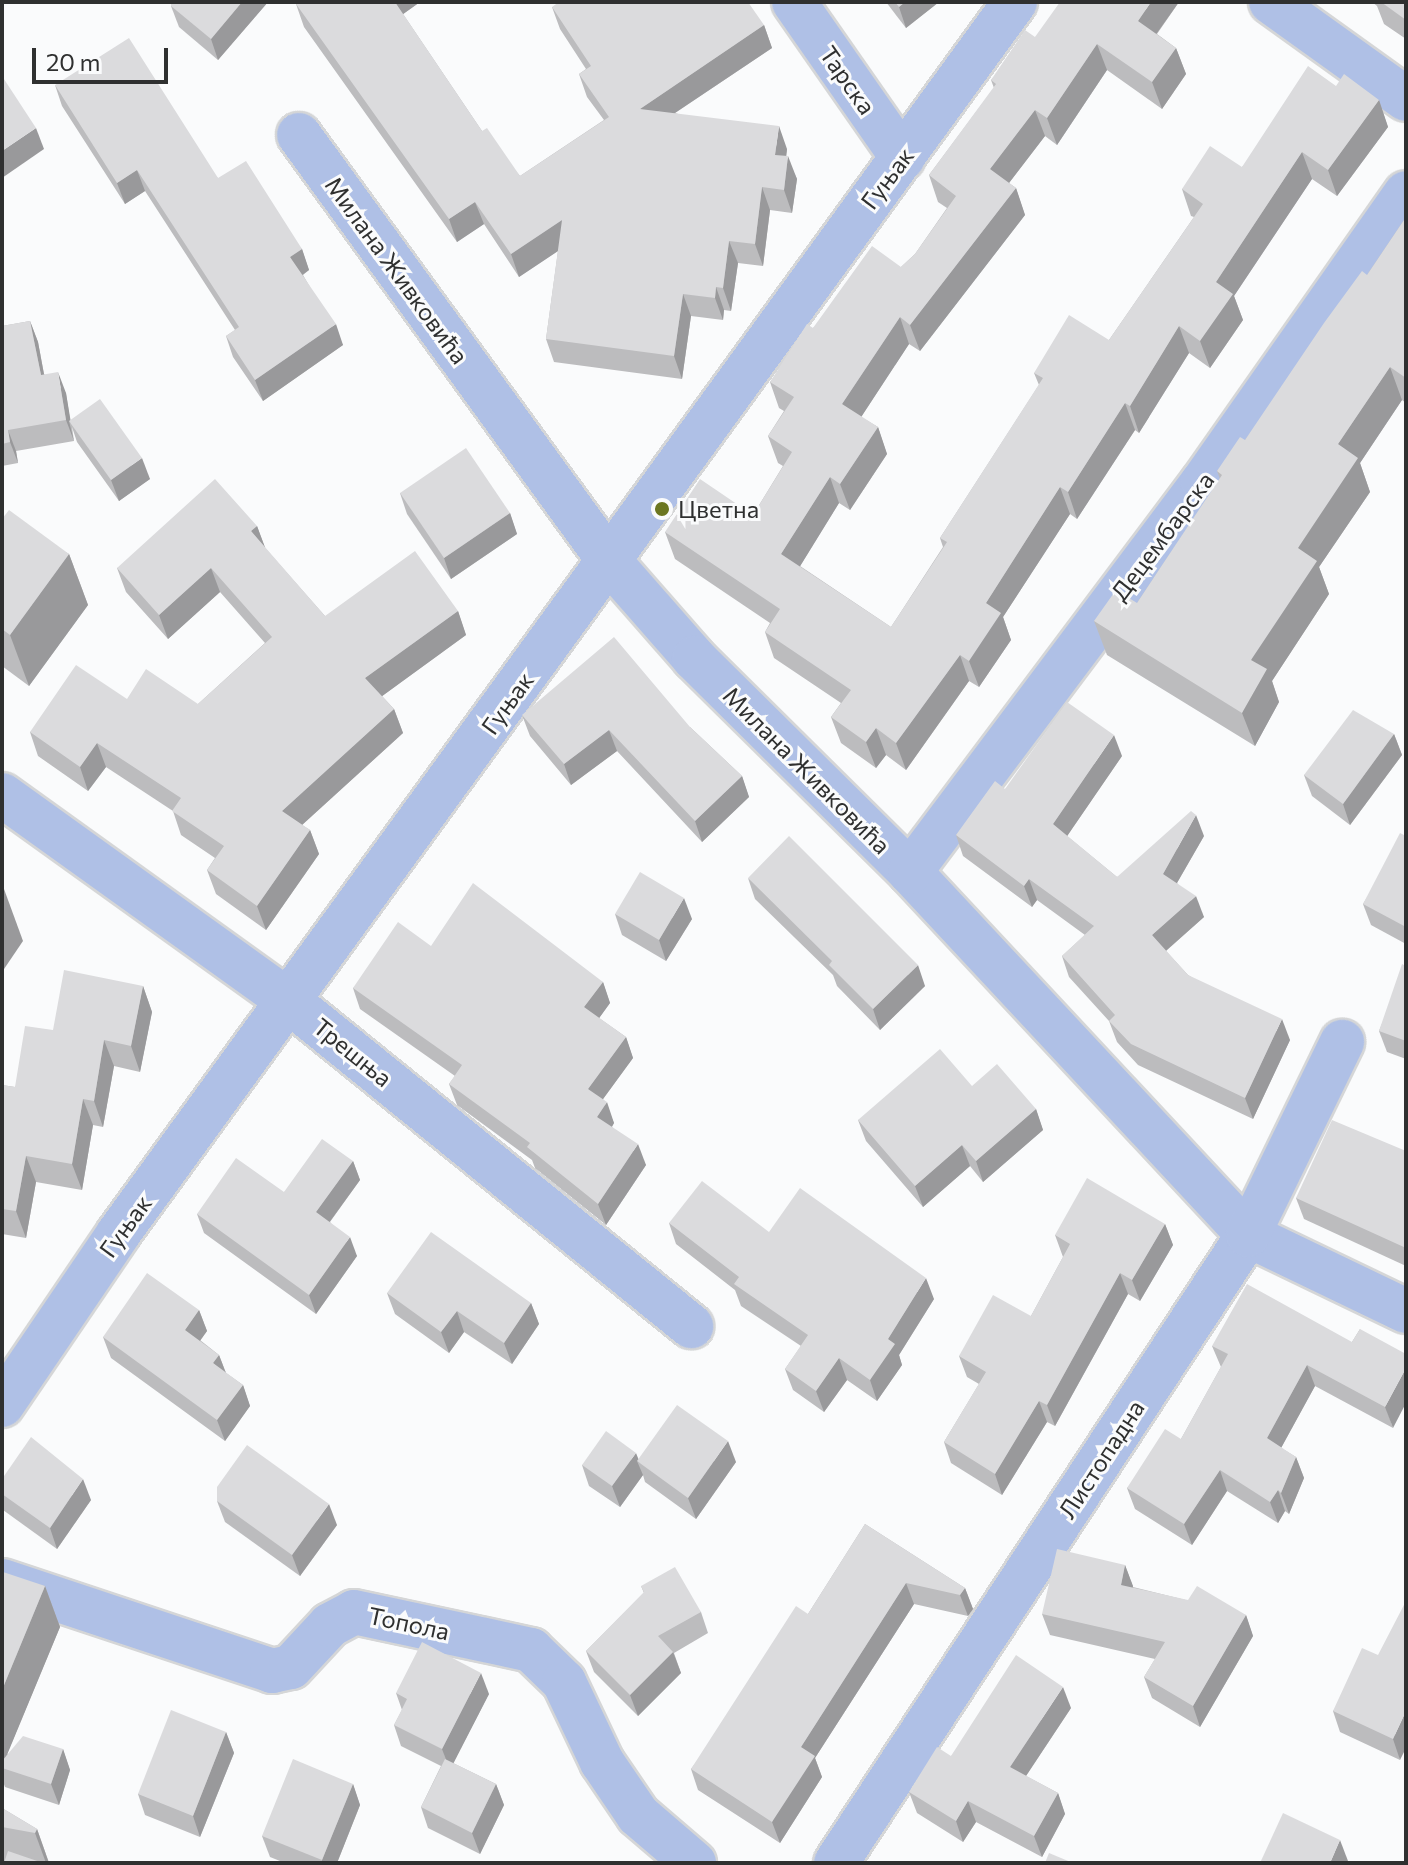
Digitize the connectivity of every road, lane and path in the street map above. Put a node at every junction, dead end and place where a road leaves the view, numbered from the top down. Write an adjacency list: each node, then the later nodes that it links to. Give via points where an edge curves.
1 (794, 2): 6 (street, Тарска)
2 (1015, 2): 6 (street, Гуњак)
3 (1271, 2): 4 (street)
4 (1406, 99)
5 (299, 135): 8 (street, Милана Живковића)
6 (903, 158): 8 (street, Гуњак, via 804,285)
7 (1406, 193): 10 (street, Децембарска, via 1203,482)
8 (610, 562): 10 (street, Милана Живковића, via 694,658); 11 (street, Гуњак)
9 (2, 795): 11 (street, Трешња)
10 (910, 872): 13 (street, Милана Живковића)
11 (290, 1002): 15 (street, Трешња); 16 (street, Гуњак, via 118,1234)
12 (1342, 1042): 13 (street, Листопадна)
13 (1248, 1235): 14 (street, Милана Живковића); 19 (street, Листопадна)
14 (1406, 1311)
15 (691, 1326)
16 (2, 1405)
17 (2, 1581): 18 (street, Топола, via 272,1671 291,1667 330,1625 354,1612 531,1650 564,1682 602,1762 638,1815)
18 (694, 1863)
19 (836, 1863)

